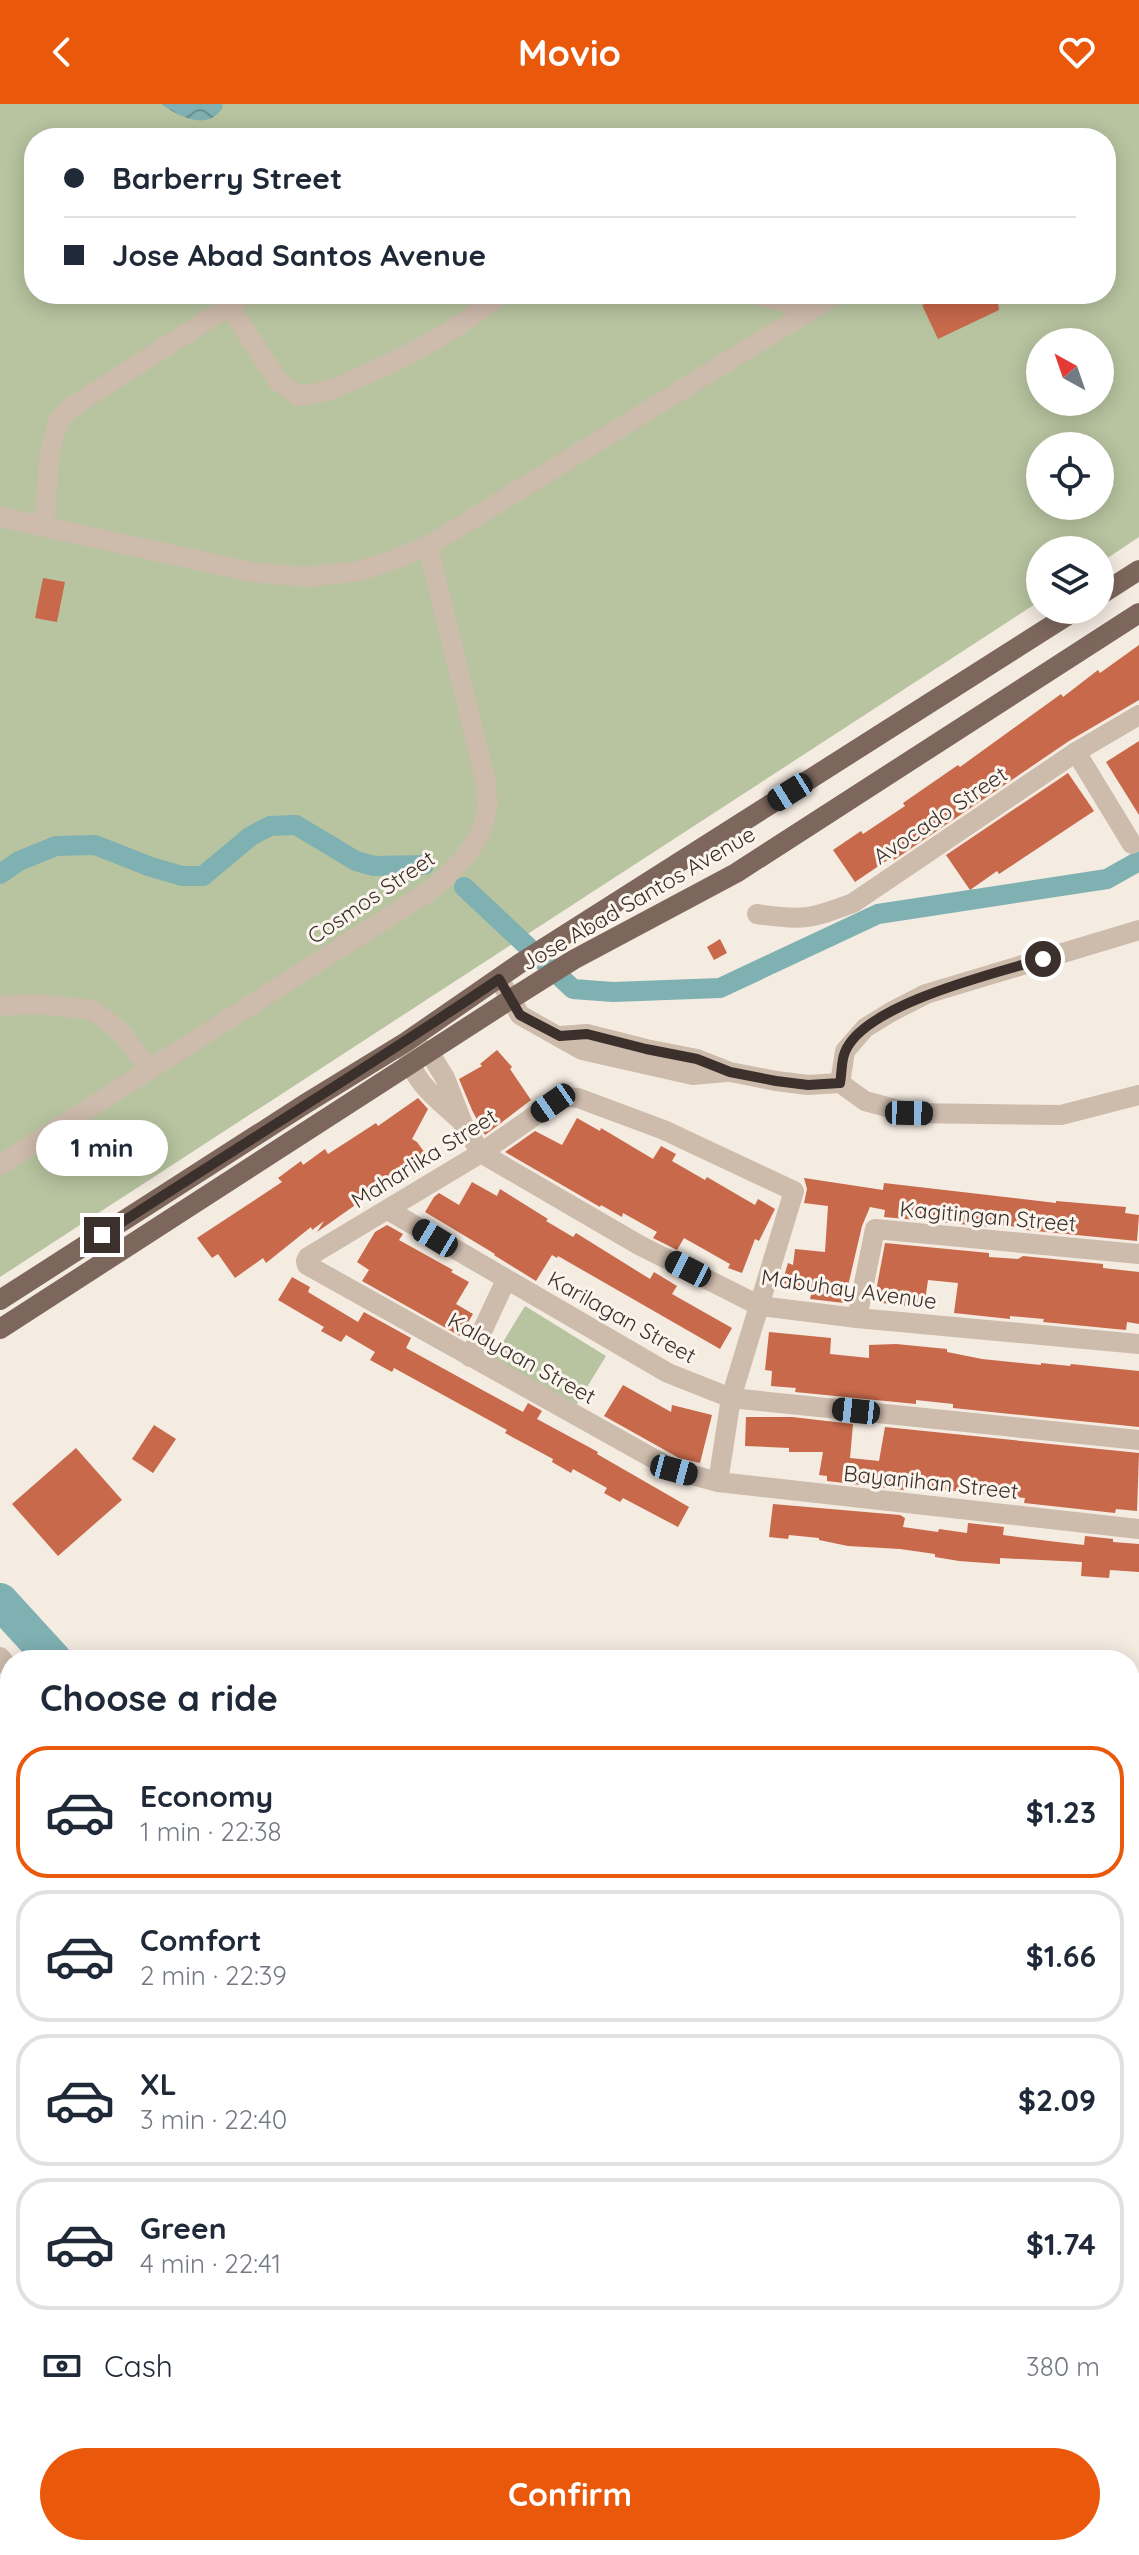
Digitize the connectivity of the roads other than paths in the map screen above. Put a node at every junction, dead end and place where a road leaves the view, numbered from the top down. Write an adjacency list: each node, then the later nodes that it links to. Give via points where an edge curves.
1 (232, 304): 5 (street)
2 (488, 304): 5 (street, via 420,350 328,392 299,396 278,381)
3 (792, 304): 6 (street)
4 (820, 304): 6 (street)
5 (229, 306): 8 (street, via 59,420 50,450)
6 (812, 309): 9 (street)
7 (0, 517): 8 (street)
8 (44, 526): 9 (street, via 251,572 306,577 359,571)
9 (428, 546): 25 (street, Cosmos Street, via 486,783 487,812 479,836 431,890)
10 (1139, 570): 11 (main road)
11 (1114, 586)
12 (1139, 613): 20 (main road, Jose Abad Santos Avenue, via 736,873)
13 (1054, 624): 19 (main road, Jose Abad Santos Avenue)
14 (1139, 715): 15 (street, Avocado Street)
15 (1076, 752): 16 (street); 17 (street, Avocado Street, via 853,903 813,918)
16 (1132, 844)
17 (757, 914)
18 (1139, 930): 26 (street, via 926,994 865,1028 845,1051)
19 (499, 979): 20 (street); 22 (main road, Jose Abad Santos Avenue)
20 (511, 999): 23 (main road, Jose Abad Santos Avenue); 26 (street, via 520,1015 560,1036 587,1034 697,1059 730,1072 808,1085)
21 (0, 1006): 25 (street, via 93,1010 120,1031)
22 (406, 1042): 23 (street); 24 (street); 35 (main road, Jose Abad Santos Avenue)
23 (429, 1052): 24 (main road, Jose Abad Santos Avenue); 28 (street, Mabuhay Avenue)
24 (409, 1066): 28 (street, Mabuhay Avenue); 38 (main road, Jose Abad Santos Avenue)
25 (149, 1069): 30 (street, Cosmos Street)
26 (840, 1083): 27 (street, via 865,1101 909,1113 1061,1115)
27 (1139, 1095)
28 (463, 1124): 29 (street, Mabuhay Avenue)
29 (481, 1153): 31 (street, Maharlika Street); 36 (street, Mabuhay Avenue, via 639,1245); 36 (street, Maharlika Street, via 553,1103 578,1098 664,1130 794,1191)
30 (0, 1165)
31 (388, 1210): 33 (street, Maharlika Street, via 308,1257); 34 (street, Karilagan Street)
32 (1139, 1254): 37 (street, Kagitingan Street, via 875,1229)
33 (307, 1265): 40 (street, Kalayaan Street)
34 (506, 1280): 40 (street); 41 (street, Karilagan Street, via 668,1373)
35 (0, 1300)
36 (760, 1306): 37 (street, Mabuhay Avenue); 41 (street)
37 (857, 1318): 39 (street, Mabuhay Avenue)
38 (0, 1329)
39 (1139, 1344)
40 (470, 1357): 43 (street, Kalayaan Street, via 674,1470)
41 (731, 1398): 42 (street, Karilagan Street); 43 (street)
42 (1139, 1440)
43 (718, 1482): 44 (street, Bayanihan Street)
44 (1139, 1529)

